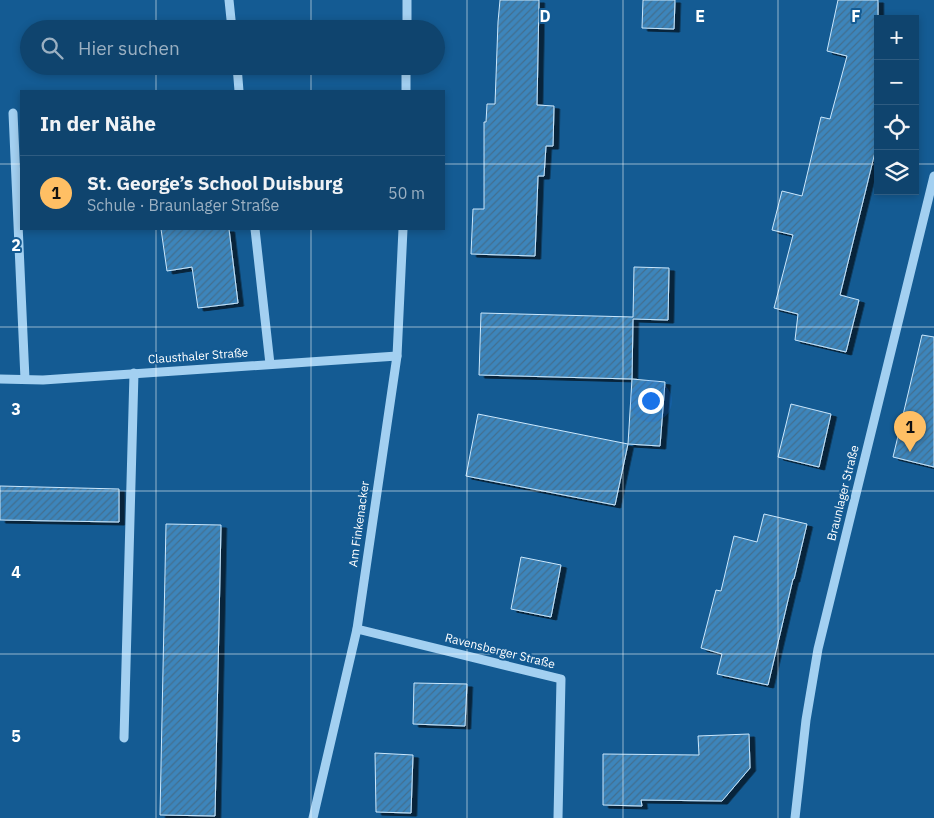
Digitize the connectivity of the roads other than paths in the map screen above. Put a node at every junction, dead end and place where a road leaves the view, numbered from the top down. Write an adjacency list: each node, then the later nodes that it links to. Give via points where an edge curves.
1 (229, 0): 3 (street)
2 (407, 0): 4 (street)
3 (231, 20)
4 (407, 20)
5 (238, 75): 7 (street)
6 (406, 75): 8 (street)
7 (240, 90)
8 (406, 90)
9 (13, 113): 17 (street)
10 (934, 176): 22 (street, Braunlager Straße, via 818,649)
11 (255, 230): 14 (street)
12 (403, 230): 13 (street, Am Finkenacker)
13 (397, 356): 14 (street, Clausthaler Straße); 18 (street, Am Finkenacker)
14 (270, 364): 15 (street, Clausthaler Straße)
15 (134, 373): 17 (street, Clausthaler Straße); 19 (street)
16 (0, 379): 17 (street, Clausthaler Straße)
17 (25, 379)
18 (357, 629): 20 (street, Am Finkenacker); 21 (street, Ravensberger Straße, via 561,679)
19 (124, 738)
20 (313, 818)
21 (558, 818)
22 (795, 818)

